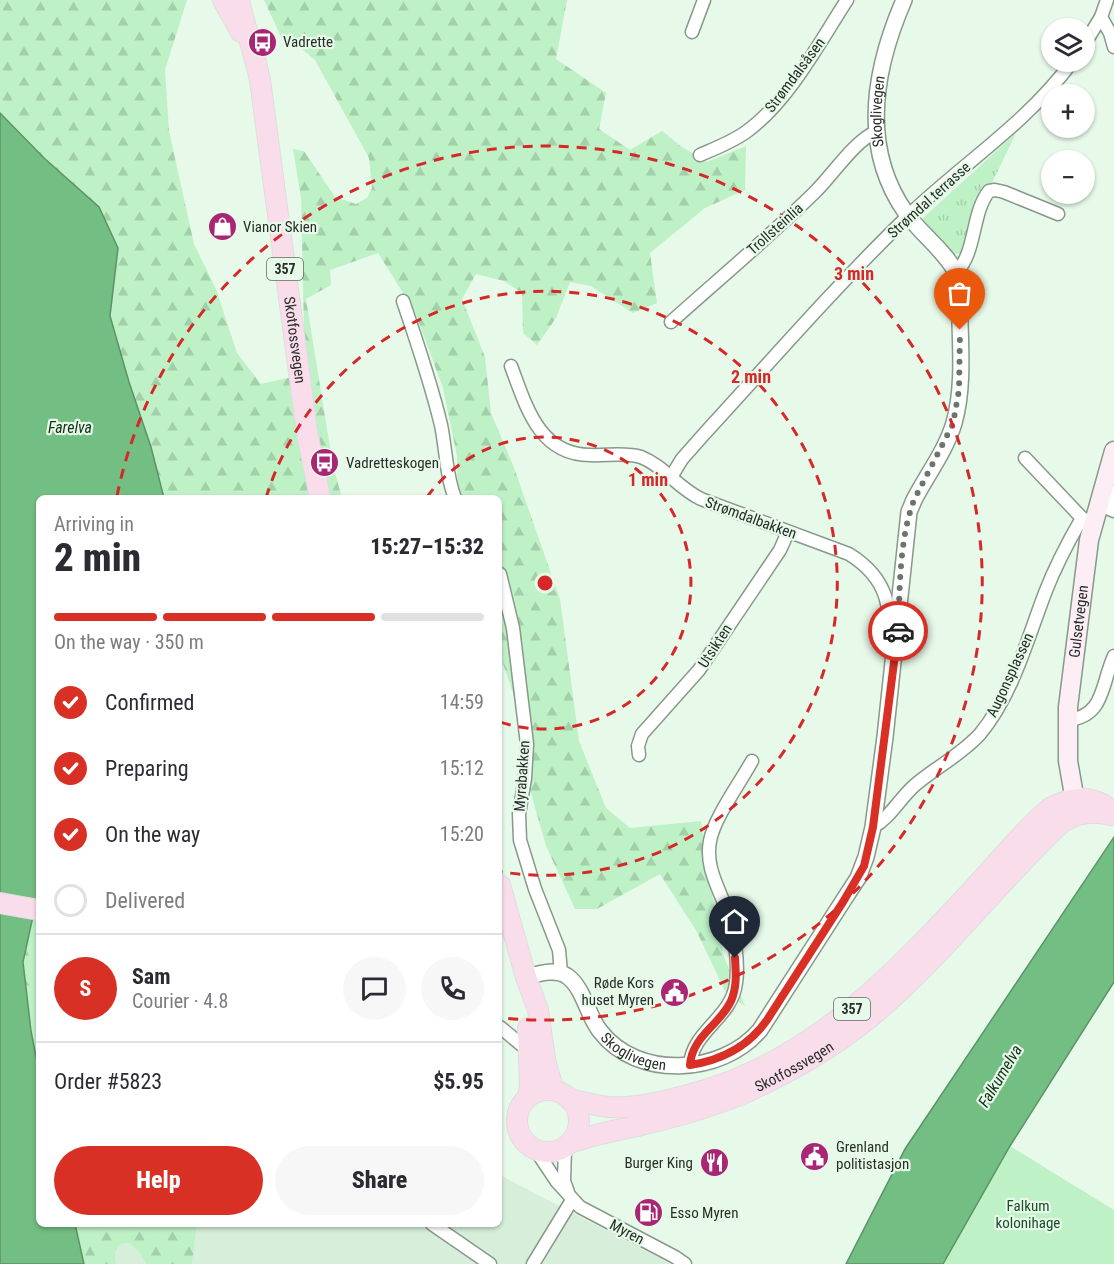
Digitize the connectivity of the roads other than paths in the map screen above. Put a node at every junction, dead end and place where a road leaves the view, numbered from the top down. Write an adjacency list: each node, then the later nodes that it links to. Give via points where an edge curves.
1 (223, 0): 10 (main road, Skotfossvegen / 357)
2 (239, 0): 10 (main road, Skotfossvegen / 357)
3 (704, 0): 9 (street)
4 (847, 0): 14 (street, Strømdalsåsen, via 770,110 734,140)
5 (904, 0): 13 (street, Skoglivegen, via 879,81)
6 (1107, 0): 7 (street)
7 (1101, 17): 8 (street); 11 (street)
8 (1095, 27)
9 (692, 32)
10 (248, 41): 25 (main road, Skotfossvegen / 357, via 260,80 307,432)
11 (1114, 47)
12 (1063, 72): 16 (street, Strømdal terrasse, via 999,139)
13 (876, 132): 16 (street, Skoglivegen, via 885,172); 19 (street, Trollsteinlia, via 865,138 796,211)
14 (700, 154)
15 (1058, 214): 17 (street, via 1004,192 989,191 965,262)
16 (908, 216): 17 (street, Skoglivegen); 23 (street, Strømdal terrasse, via 697,441)
17 (956, 273): 31 (street, Skoglivegen, via 961,351 957,408 947,439 909,512)
18 (403, 301): 26 (street, via 431,388)
19 (671, 322)
20 (511, 366): 23 (street, Strømdalbakken, via 534,421 556,447 574,454 641,457)
21 (1114, 451): 28 (main road, Gulsetvegen)
22 (1025, 458): 28 (street)
23 (671, 477): 29 (street, Strømdalbakken, via 700,499)
24 (1114, 492): 27 (street, via 1109,509)
25 (319, 495)
26 (454, 495)
27 (1114, 511)
28 (1087, 521): 33 (main road, Gulsetvegen, via 1087,553); 38 (street, Augonsplassen, via 1055,570 1007,690 990,720 968,746 916,784)
29 (788, 532): 31 (street, Strømdalbakken, via 836,548 867,567 880,585); 34 (street, Utsikten, via 780,550 699,670 642,734)
30 (502, 582): 42 (street, Myrabakken, via 513,628 526,732 518,827 535,889 559,950)
31 (898, 632): 38 (street, Skoglivegen)
32 (1114, 656): 33 (street, via 1096,707 1087,716)
33 (1067, 720): 36 (main road, Gulsetvegen, via 1068,761)
34 (639, 755)
35 (752, 761): 46 (street, via 710,840 709,861 734,944 736,984 726,1010 697,1042)
36 (1076, 806): 37 (main road, via 1095,801); 47 (main road, Skotfossvegen / 357, via 1063,801 1044,813 890,975 802,1046 732,1081 665,1100 607,1107); 52 (main road, Skotfossvegen / 357, via 890,1000 821,1052 716,1104)
37 (1114, 815)
38 (873, 827): 46 (street, Skoglivegen, via 858,878 754,1038 736,1050)
39 (502, 892): 43 (main road)
40 (0, 903): 41 (main road)
41 (36, 909)
42 (561, 973): 43 (street); 46 (street, Skoglivegen, via 575,984 595,1024 614,1047 653,1064)
43 (526, 977): 45 (main road); 47 (main road, via 538,1010 546,1065)
44 (502, 1029): 45 (street)
45 (530, 1052): 48 (main road)
46 (690, 1065)
47 (562, 1095): 48 (main road, 357, via 541,1090); 52 (main road, via 578,1112 579,1120)
48 (524, 1103): 49 (main road, 357); 51 (main road, via 517,1124)
49 (502, 1112)
50 (502, 1132): 51 (main road, 357)
51 (528, 1144): 52 (main road, 357, via 550,1152); 53 (street, Myren)
52 (567, 1145): 53 (street, via 564,1181)
53 (572, 1199): 56 (street); 57 (street, Myren)
54 (436, 1227): 55 (street)
55 (490, 1264)
56 (533, 1264)
57 (685, 1264)

